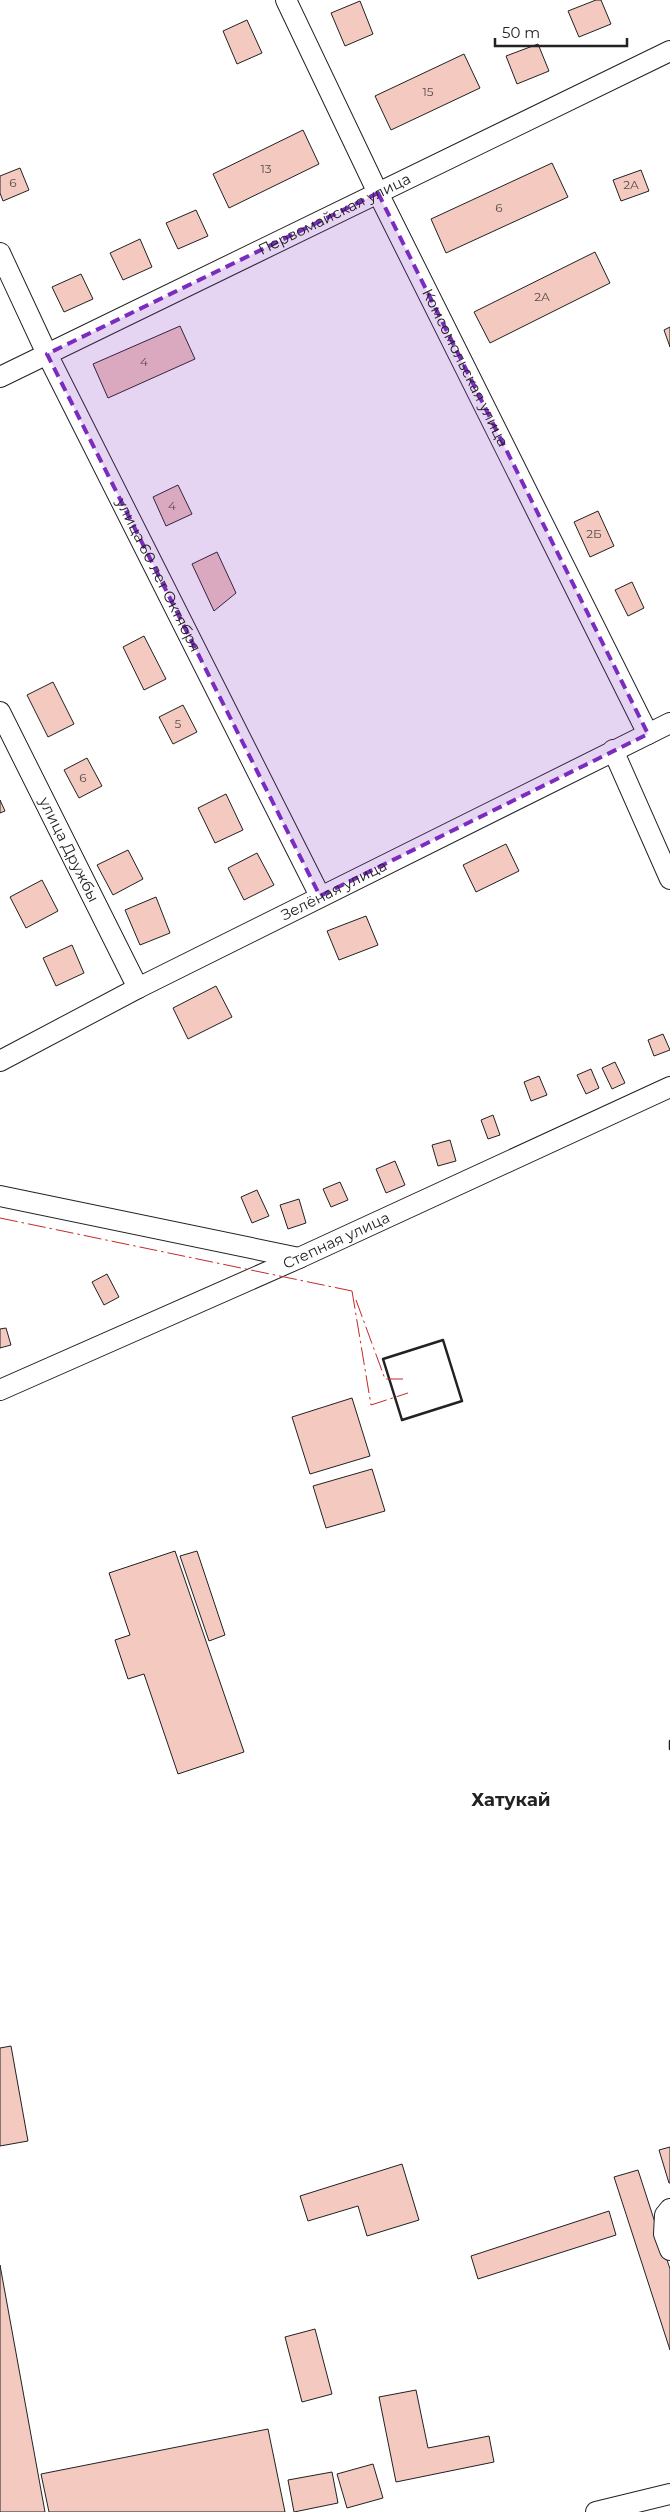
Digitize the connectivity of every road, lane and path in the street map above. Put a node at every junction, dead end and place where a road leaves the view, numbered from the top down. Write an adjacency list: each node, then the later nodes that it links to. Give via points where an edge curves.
1 (286, 0): 3 (street, Комсомольская улица)
2 (670, 51): 3 (street, Первомайская улица)
3 (378, 193): 5 (street, Первомайская улица); 9 (street, Комсомольская улица)
4 (0, 253): 5 (street, улица 60 лет Октября)
5 (48, 354): 6 (street, Первомайская улица); 12 (street, улица 60 лет Октября)
6 (0, 377)
7 (0, 712): 13 (street, улица Дружбы)
8 (670, 723): 9 (street, Зелёная улица)
9 (648, 734): 10 (street, Зелёная улица)
10 (613, 750): 11 (street); 12 (street, Зелёная улица)
11 (670, 879)
12 (320, 896): 13 (street, Зелёная улица)
13 (138, 988): 14 (street, Зелёная улица)
14 (0, 1060)
15 (670, 1088): 17 (street, Степная улица)
16 (0, 1196): 17 (street)
17 (299, 1258): 18 (street, Степная улица)
18 (0, 1390)
19 (670, 2209): 20 (street, via 665,2215 664,2234)
20 (670, 2250)
21 (670, 2494): 22 (street)
22 (596, 2512)

